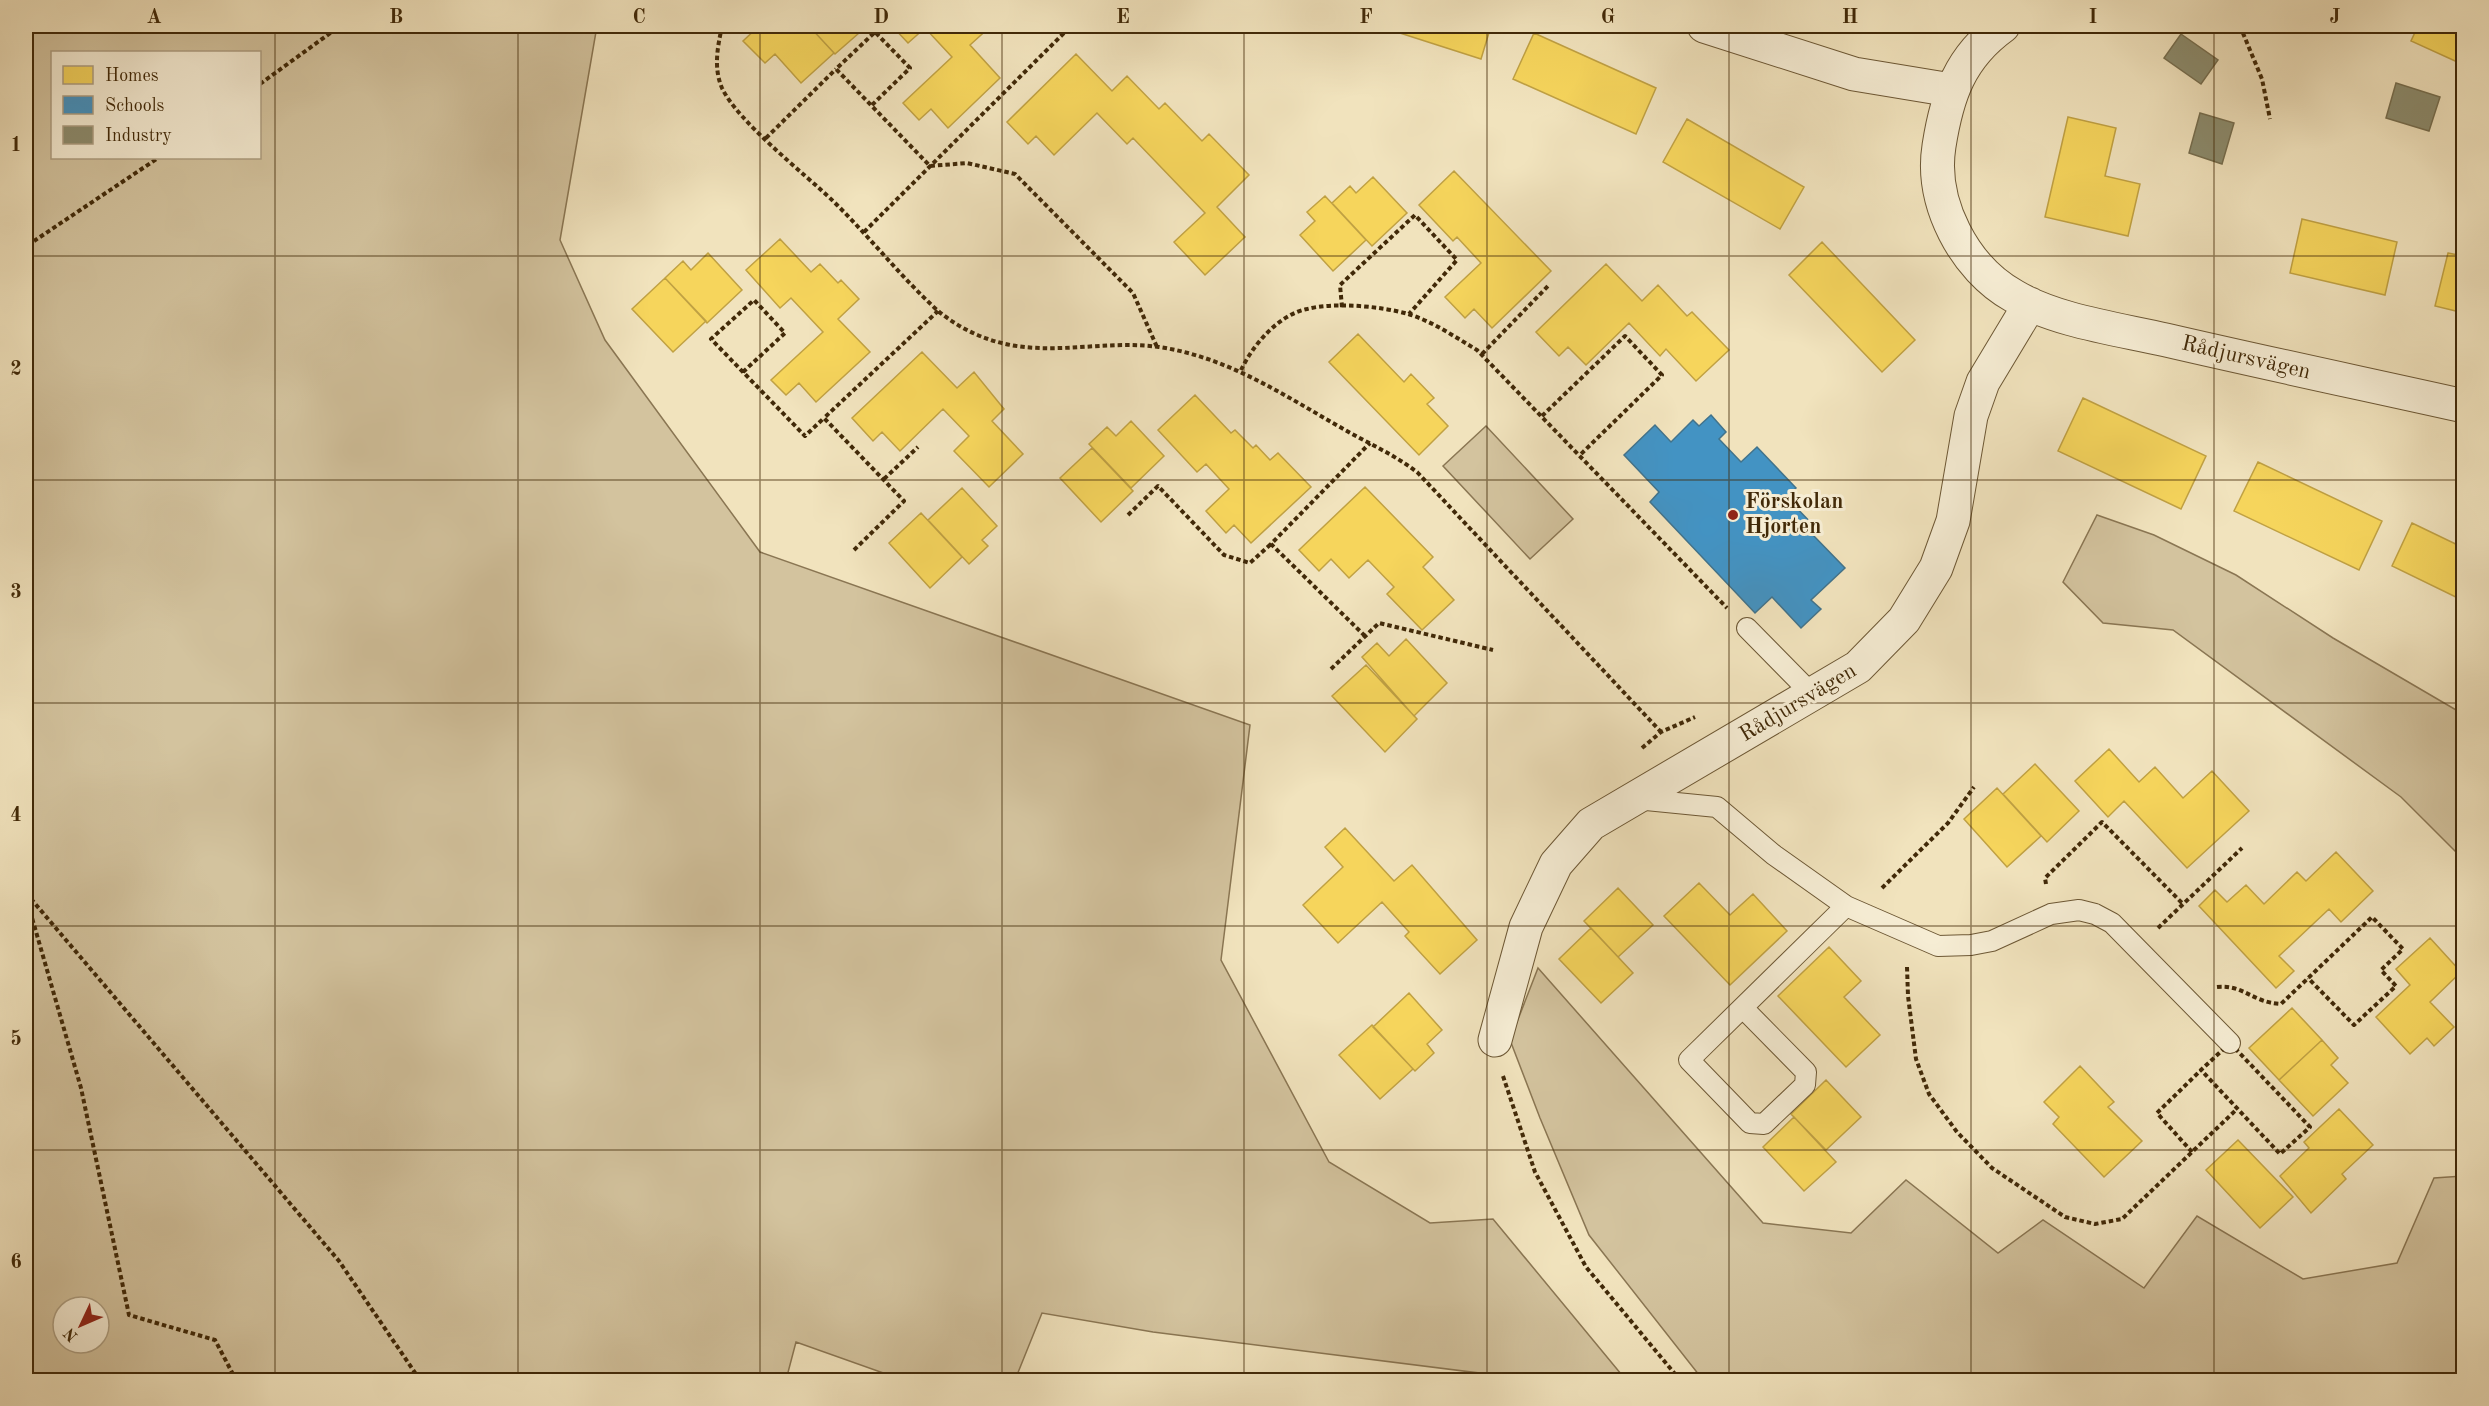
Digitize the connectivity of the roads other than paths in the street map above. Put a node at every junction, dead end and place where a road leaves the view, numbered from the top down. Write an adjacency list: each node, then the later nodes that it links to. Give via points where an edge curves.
1 (1704, 26): 3 (street, via 1854,74)
2 (2003, 26): 3 (street, Rådjursvägen, via 1973,54)
3 (1952, 90): 4 (street, Rådjursvägen, via 1938,155 1946,212 1953,231 1977,266 2013,296)
4 (2030, 304): 5 (street, Rådjursvägen, via 2092,324); 7 (street, Rådjursvägen, via 1983,382 1971,416 1953,521 1933,574 1904,620 1867,661)
5 (2463, 406)
6 (1747, 628): 7 (lane)
7 (1813, 695): 8 (street, Rådjursvägen)
8 (1633, 799): 9 (lane, via 1717,807 1774,855); 11 (street, Rådjursvägen, via 1591,824 1556,864 1526,927)
9 (1852, 909): 10 (lane); 12 (lane, via 1938,946 1992,941 2051,914 2079,910 2095,914 2112,923 2138,947)
10 (1743, 1008): 10 (lane, via 1689,1060 1750,1123 1764,1124 1805,1085 1806,1072)
11 (1495, 1040)
12 (2230, 1043)

